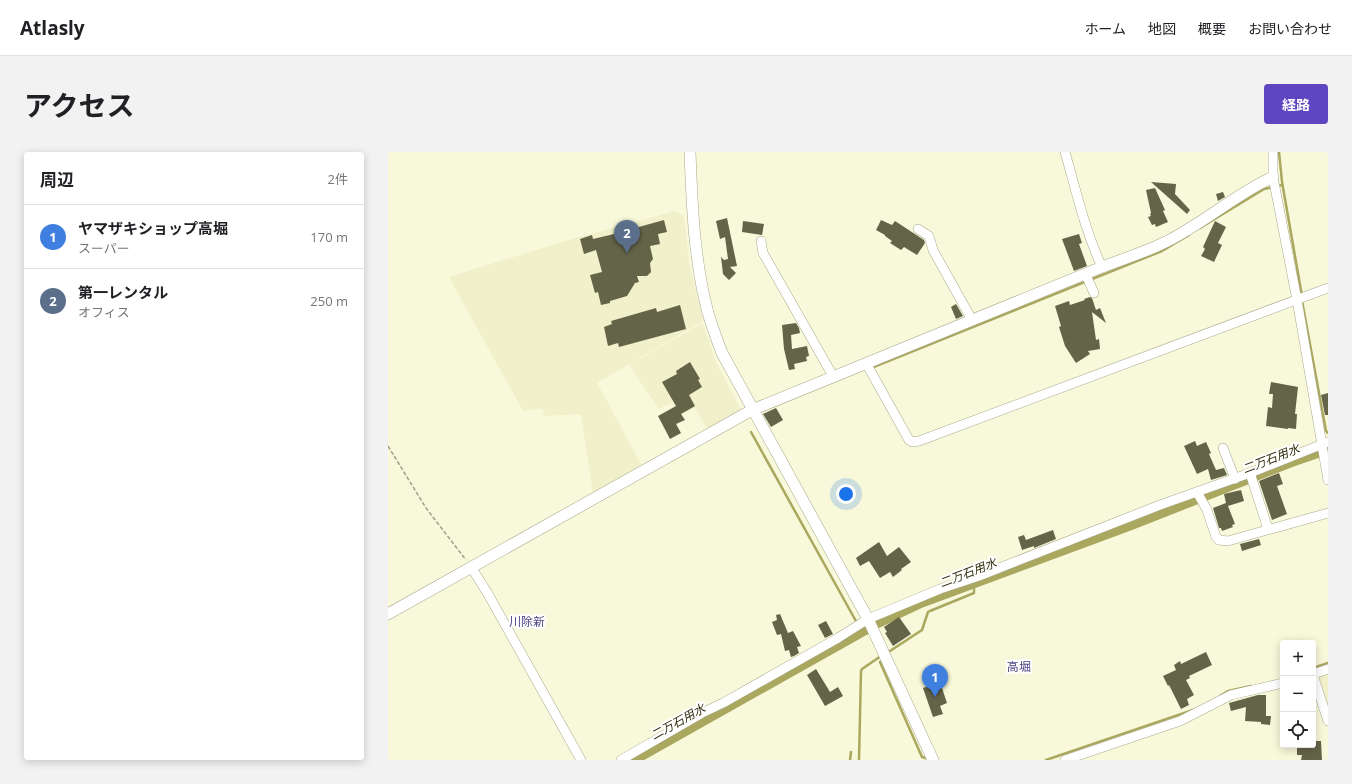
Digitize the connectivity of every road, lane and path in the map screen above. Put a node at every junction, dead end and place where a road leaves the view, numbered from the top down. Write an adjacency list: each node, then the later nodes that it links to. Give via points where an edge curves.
1 (690, 152): 15 (street, via 694,239 708,314 722,353)
2 (1065, 152): 7 (street, via 1096,255)
3 (1273, 152): 4 (street)
4 (1273, 177): 7 (street, via 1255,185 1166,242); 11 (street)
5 (918, 229): 12 (street, via 929,236 933,250)
6 (761, 240): 14 (street, via 763,253)
7 (1102, 267): 8 (street)
8 (1085, 273): 10 (street); 12 (street)
9 (1328, 288): 11 (street)
10 (1094, 293)
11 (1297, 300): 13 (street, via 919,441 909,440); 16 (street)
12 (972, 320): 13 (street)
13 (866, 363): 14 (street)
14 (833, 376): 15 (street)
15 (752, 410): 25 (street); 27 (street)
16 (1325, 443): 19 (street); 21 (street)
17 (388, 446): 25 (path, via 426,508)
18 (1222, 448): 20 (street)
19 (1250, 473): 20 (street); 24 (street)
20 (1235, 478): 22 (street)
21 (1328, 480)
22 (1197, 492): 24 (street, via 1219,540 1228,541); 27 (street, via 940,589)
23 (1328, 513): 24 (street)
24 (1268, 529)
25 (472, 567): 26 (street); 34 (street)
26 (388, 614)
27 (868, 619): 35 (street); 36 (street)
28 (1328, 669): 29 (street)
29 (1316, 673)
30 (1314, 676): 32 (street)
31 (1280, 684): 33 (street, via 1231,695 1180,720 1103,746)
32 (1328, 721)
33 (1090, 756): 37 (street)
34 (582, 760)
35 (621, 760)
36 (933, 760)
37 (1065, 760)

